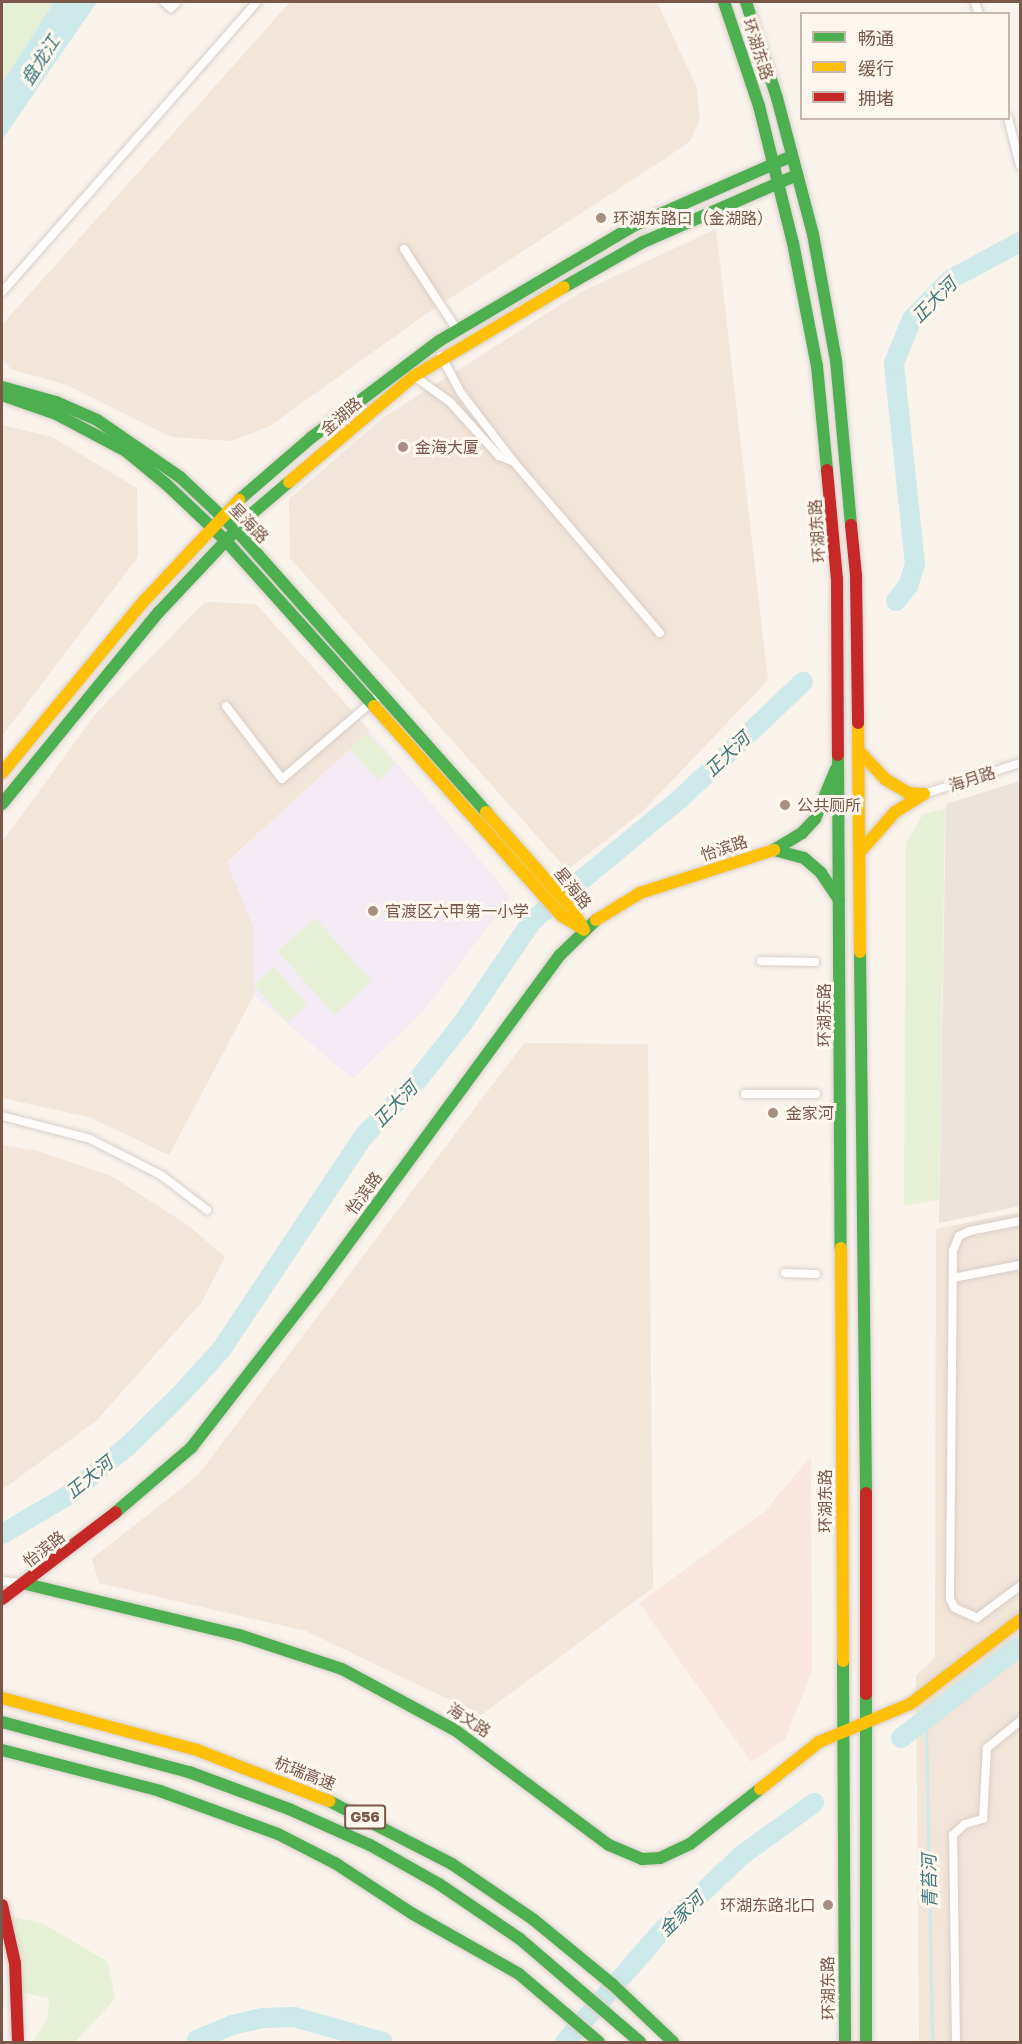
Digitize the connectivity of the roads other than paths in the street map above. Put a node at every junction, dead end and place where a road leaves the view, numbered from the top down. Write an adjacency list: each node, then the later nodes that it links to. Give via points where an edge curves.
1 (164, 2): 2 (street, via 171,8)
2 (177, 2)
3 (257, 2): 13 (street)
4 (724, 2): 8 (main road, 环湖东路)
5 (746, 2): 7 (main road, 环湖东路)
6 (1009, 120): 9 (street)
7 (792, 156): 8 (main road, 金湖路); 10 (main road, 环湖东路)
8 (773, 164): 11 (main road, 环湖东路); 14 (main road, 金湖路, via 635,225)
9 (1020, 165)
10 (797, 175): 11 (main road, 金湖路); 28 (main road, 环湖东路, via 813,234 836,360 851,486)
11 (778, 183): 15 (main road, 金湖路, via 643,242); 29 (main road, 环湖东路, via 817,366 831,490)
12 (404, 249): 14 (street)
13 (2, 292)
14 (457, 330): 20 (main road, 金湖路, via 312,437)
15 (441, 356): 16 (main road, 金湖路); 19 (street, via 461,393)
16 (414, 376): 19 (street, via 450,402 500,456); 22 (main road, 金湖路)
17 (2, 387): 20 (main road, 星海路, via 56,402 98,420 180,477)
18 (2, 395): 21 (main road, 星海路, via 56,414 126,451)
19 (513, 461): 24 (street)
20 (221, 518): 21 (main road, 金湖路); 22 (main road, 星海路)
21 (212, 528): 23 (main road, 星海路); 31 (main road, 金湖路, via 144,601)
22 (236, 530): 23 (main road, 金湖路); 25 (main road, 星海路)
23 (226, 541): 26 (main road, 星海路); 33 (main road, 金湖路, via 158,613)
24 (660, 633)
25 (380, 695): 26 (street); 36 (main road, 星海路)
26 (369, 705): 27 (street, via 282,779); 36 (main road, 星海路)
27 (226, 706)
28 (860, 752): 32 (main road, via 885,778 908,793); 35 (main road, 环湖东路)
29 (840, 755): 34 (main road, 怡滨路, via 815,819 802,833); 37 (main road, 环湖东路)
30 (1020, 764): 32 (street, 海月路)
31 (2, 773)
32 (924, 794): 35 (main road, via 895,812)
33 (2, 804)
34 (774, 849): 37 (main road, via 804,858 827,879); 38 (main road, 怡滨路, via 639,893 612,907)
35 (860, 852): 58 (main road, 环湖东路)
36 (548, 891): 38 (main road, 星海路)
37 (840, 903): 59 (main road, 环湖东路)
38 (584, 930): 51 (main road, 怡滨路, via 560,955 216,1419 190,1448)
39 (761, 961): 40 (street)
40 (815, 962)
41 (746, 1094): 42 (street)
42 (816, 1094)
43 (2, 1116): 44 (street, via 90,1139 161,1175)
44 (207, 1210)
45 (1020, 1221): 49 (street, via 959,1236 953,1251)
46 (1020, 1265): 49 (street)
47 (785, 1273): 48 (street)
48 (816, 1274)
49 (953, 1278): 52 (street, via 950,1599 955,1608 977,1618)
50 (2, 1581): 51 (street, 海文路)
51 (26, 1584): 53 (main road, 怡滨路); 59 (main road, 海文路, via 239,1635 342,1669 455,1730 609,1845 642,1859 660,1858 690,1844 819,1742)
52 (1020, 1586)
53 (2, 1599)
54 (1020, 1620): 58 (main road, 海文路, via 910,1704)
55 (2, 1698): 65 (main road, 杭瑞高速 / G56, via 197,1750 298,1787 380,1824 452,1864 534,1920 613,1985)
56 (2, 1722): 64 (main road, G56, via 189,1772 289,1809 370,1845 439,1884 520,1939)
57 (1020, 1722): 68 (street, via 987,1748 983,1820 964,1824 953,1835)
58 (865, 1726): 59 (main road, 海文路); 67 (main road, 环湖东路)
59 (841, 1733): 66 (main road, 环湖东路)
60 (2, 1750): 62 (main road, via 139,1785 278,1834 335,1863 413,1914 519,1974)
61 (2, 1905): 63 (main road, via 15,1963)
62 (595, 2039)
63 (18, 2043)
64 (640, 2043)
65 (673, 2043)
66 (845, 2043)
67 (866, 2043)
68 (956, 2043)

